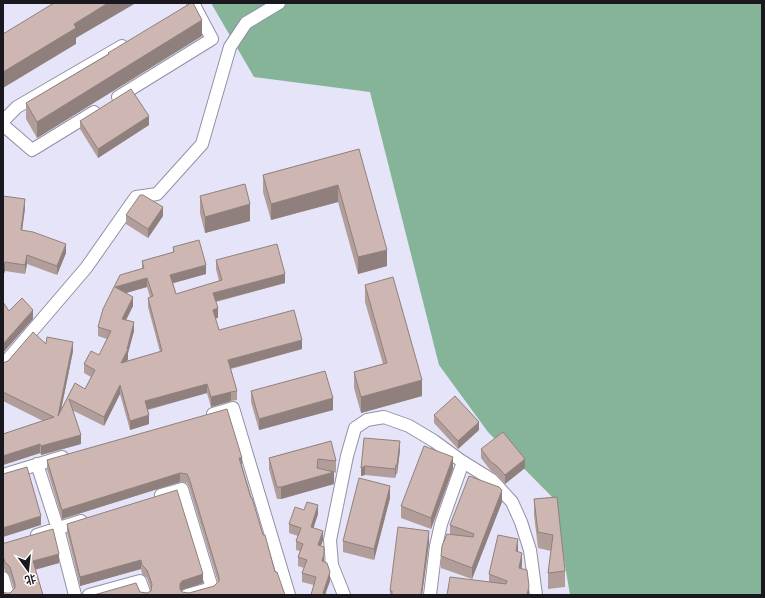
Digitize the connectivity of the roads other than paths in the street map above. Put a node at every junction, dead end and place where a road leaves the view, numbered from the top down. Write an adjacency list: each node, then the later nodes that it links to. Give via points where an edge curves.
1 (194, 3): 3 (street); 6 (street, via 212,39 32,150)
2 (279, 3): 7 (street, via 246,23 230,47 202,144 157,194 136,197 86,268)
3 (180, 11)
4 (132, 39): 5 (street, via 17,107)
5 (3, 120)
6 (3, 125)
7 (3, 365)
8 (203, 416): 23 (street, via 233,408)
9 (75, 453): 11 (street)
10 (463, 462): 24 (street, via 409,426 384,417 367,420 355,428 330,540 332,565); 25 (street, via 441,524); 26 (street, via 492,480 512,502 530,550)
11 (37, 464): 12 (street); 15 (street)
12 (3, 475)
13 (153, 498): 22 (street, via 182,489 212,588)
14 (94, 517): 15 (street)
15 (58, 529): 16 (street); 19 (street)
16 (24, 539)
17 (3, 578): 18 (street)
18 (8, 595)
19 (75, 595)
20 (89, 595): 21 (street, via 140,581)
21 (145, 595)
22 (187, 595)
23 (289, 595)
24 (344, 595)
25 (430, 595)
26 (536, 595)

